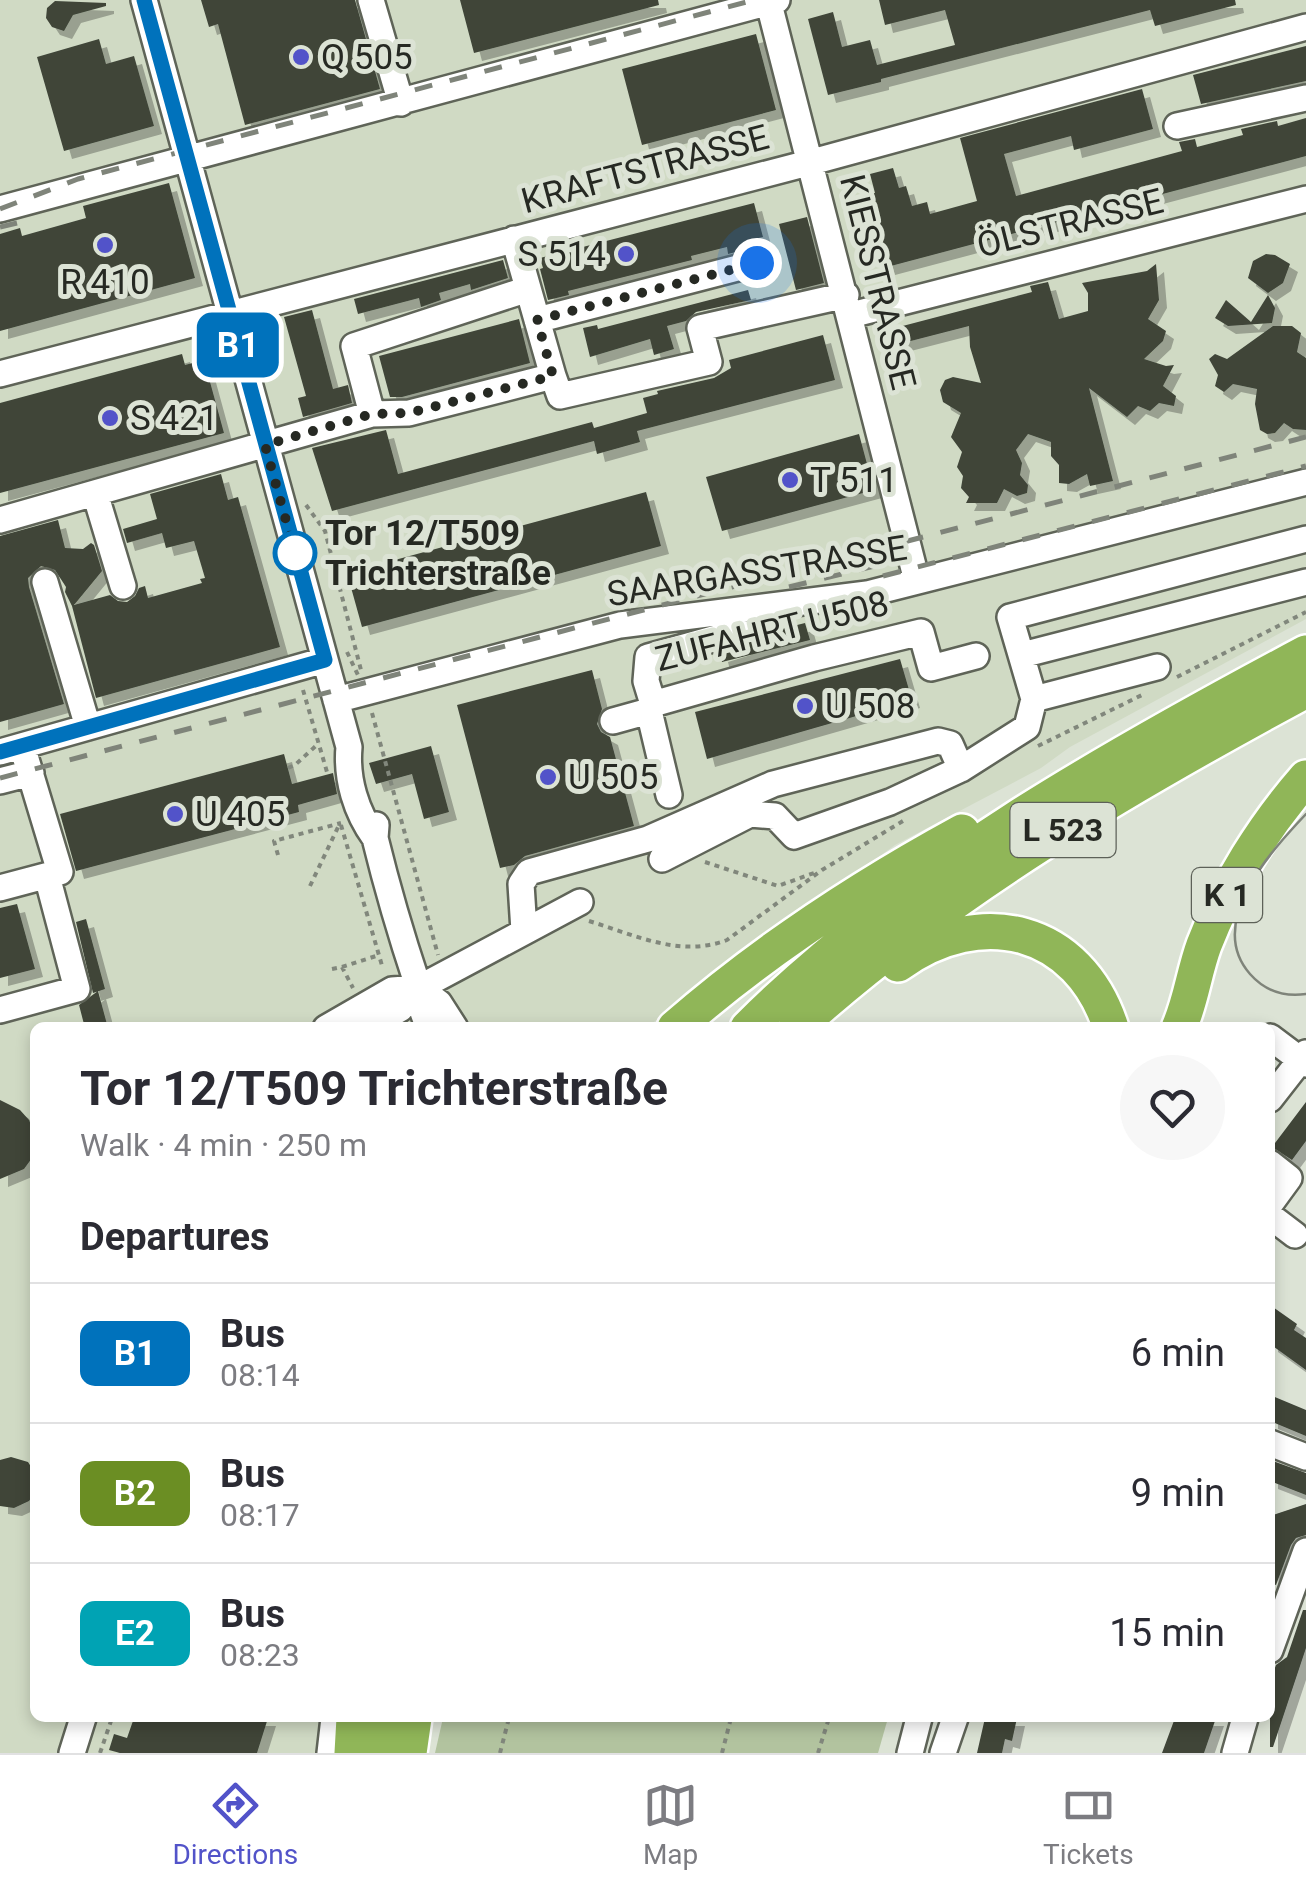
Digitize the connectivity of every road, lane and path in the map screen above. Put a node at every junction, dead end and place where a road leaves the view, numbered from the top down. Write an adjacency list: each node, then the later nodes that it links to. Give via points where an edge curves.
1 (144, 0): 8 (street)
2 (371, 0): 6 (street)
3 (772, 1): 6 (street); 9 (street, KIESSTRASSE)
4 (1306, 27): 9 (street, KRAFTSTRASSE)
5 (1306, 98): 7 (street)
6 (400, 103): 8 (street)
7 (1176, 126)
8 (188, 160): 11 (street); 16 (street)
9 (812, 162): 12 (street, KRAFTSTRASSE); 15 (street, KIESSTRASSE)
10 (1306, 199): 15 (street, ÖLSTRASSE)
11 (0, 209)
12 (514, 239): 14 (street); 16 (street, KRAFTSTRASSE)
13 (757, 263): 17 (street)
14 (528, 289): 17 (street); 20 (street, via 354,346)
15 (849, 305): 19 (street, ÖLSTRASSE, via 700,328 709,362 560,396); 27 (street, KIESSTRASSE)
16 (229, 313): 18 (street, KRAFTSTRASSE); 21 (street)
17 (537, 320): 19 (street)
18 (0, 374)
19 (553, 376): 20 (street, via 409,413)
20 (372, 414): 21 (street)
21 (265, 445): 23 (street); 36 (street)
22 (1306, 482): 27 (street, SAARGASSTRASSE)
23 (95, 493): 25 (street); 30 (street)
24 (304, 502): 40 (path, via 324,531)
25 (0, 520)
26 (1306, 539): 34 (street, via 1010,618)
27 (917, 581): 31 (street, SAARGASSTRASSE)
28 (45, 582): 45 (street)
29 (1306, 582): 34 (street)
30 (122, 586)
31 (735, 611): 40 (street, SAARGASSTRASSE, via 620,626); 43 (street, ZUFAHRT U508, via 738,632 648,656)
32 (1306, 612): 38 (path)
33 (1306, 653): 57 (highway, L 523)
34 (1022, 655): 41 (street)
35 (976, 656): 43 (street, ZUFAHRT U508, via 931,668 921,632)
36 (325, 660): 37 (street); 42 (street)
37 (296, 668): 45 (street); 46 (path)
38 (1160, 678): 41 (street); 48 (path)
39 (1306, 690): 79 (highway, L 523, via 1028,850 886,951)
40 (367, 692): 42 (street, SAARGASSTRASSE); 71 (path)
41 (1034, 699): 51 (street, via 1027,727)
42 (336, 700): 47 (street)
43 (651, 708): 44 (street); 56 (street)
44 (612, 721)
45 (88, 727): 49 (street)
46 (318, 743): 50 (path); 55 (path)
47 (348, 747): 61 (street, via 350,780); 61 (street, via 362,766 376,819)
48 (1035, 748)
49 (11, 749): 52 (street)
50 (288, 768)
51 (961, 769): 63 (street, via 794,836 775,816 750,814); 70 (street, via 950,744 938,741 774,784 648,839 529,872 520,884)
52 (31, 773): 54 (street); 65 (street, via 60,872)
53 (1306, 778): 87 (highway, K 1, via 1232,886 1203,948)
54 (0, 781)
55 (330, 785)
56 (669, 795)
57 (1037, 806): 84 (highway, via 1002,810 918,856 772,951); 85 (highway, L 523, via 859,931)
58 (337, 810): 60 (path)
59 (903, 821): 64 (path)
60 (340, 823): 62 (path, via 274,841); 66 (path); 72 (path)
61 (374, 838): 77 (street)
62 (278, 855)
63 (662, 858)
64 (822, 870): 67 (path); 69 (path, via 712,946 668,946 578,917)
65 (47, 876): 68 (street); 78 (street, via 77,989)
66 (310, 886)
67 (778, 886)
68 (0, 888)
69 (576, 904): 70 (street)
70 (524, 930): 77 (street)
71 (438, 955)
72 (377, 956): 73 (path); 75 (path)
73 (342, 968): 74 (path); 76 (path)
74 (332, 969)
75 (384, 974)
76 (353, 988)
77 (420, 988): 80 (street, via 392,990); 81 (street); 82 (street); 83 (street)
78 (0, 1010)
79 (807, 1017): 86 (highway, via 865,989 914,953 976,930 1009,931 1069,958 1102,999)
80 (336, 1022)
81 (377, 1022)
82 (426, 1022)
83 (451, 1022)
84 (683, 1022)
85 (754, 1022)
86 (1109, 1022)
87 (1181, 1022)
88 (1275, 1041): 89 (street)
89 (1304, 1059): 90 (street)
90 (1275, 1094)
91 (1275, 1167): 92 (street, via 1289,1178)
92 (1275, 1197)
93 (1275, 1220): 94 (street)
94 (1295, 1235)
95 (1275, 1445): 96 (street)
96 (1306, 1457)
97 (1306, 1551): 98 (street)
98 (1275, 1630)
99 (82, 1722): 111 (street)
100 (111, 1722): 112 (path)
101 (334, 1722): 113 (street)
102 (354, 1722): 114 (highway)
103 (381, 1722): 115 (highway)
104 (413, 1722): 116 (highway)
105 (508, 1722): 117 (path)
106 (730, 1722): 118 (path)
107 (828, 1722): 119 (path)
108 (918, 1722): 120 (street)
109 (954, 1722): 121 (street)
110 (1245, 1722): 122 (street)
111 (72, 1753)
112 (100, 1753)
113 (330, 1753)
114 (352, 1753)
115 (376, 1753)
116 (409, 1753)
117 (500, 1753)
118 (722, 1753)
119 (818, 1753)
120 (910, 1753)
121 (943, 1753)
122 (1235, 1753)

